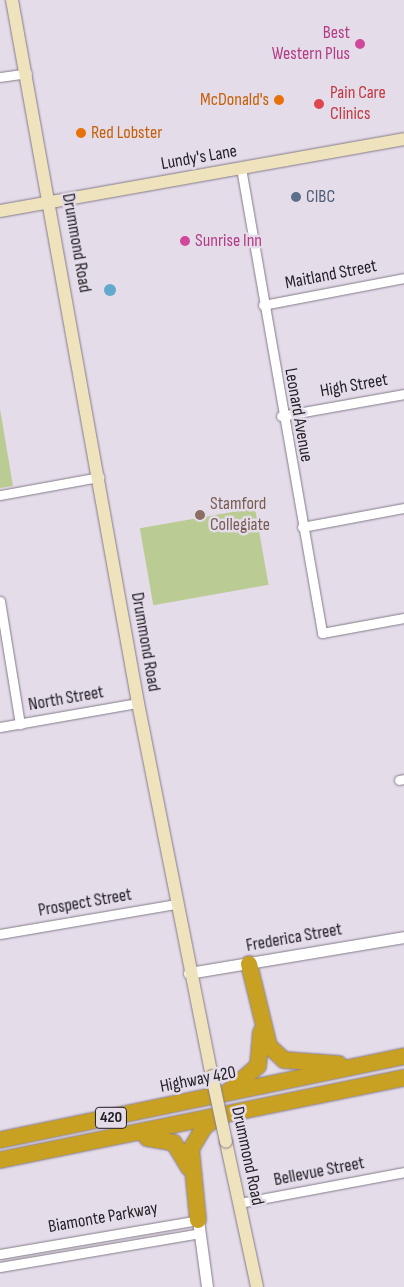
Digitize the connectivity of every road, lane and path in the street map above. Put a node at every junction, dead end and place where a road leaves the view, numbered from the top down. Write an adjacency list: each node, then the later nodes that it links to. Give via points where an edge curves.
1 (12, 0): 2 (main road, Drummond Road)
2 (27, 73): 3 (street); 6 (main road, Drummond Road)
3 (0, 77)
4 (404, 138): 5 (main road, Lundy's Lane)
5 (241, 168): 6 (main road, Lundy's Lane); 9 (street, Leonard Avenue)
6 (51, 202): 7 (main road, Lundy's Lane); 12 (main road, Drummond Road)
7 (0, 211)
8 (404, 278): 9 (street, Maitland Street)
9 (264, 305): 11 (street, Leonard Avenue)
10 (404, 394): 11 (street, High Street)
11 (281, 416): 15 (street, Leonard Avenue)
12 (99, 477): 13 (street); 18 (main road, Drummond Road)
13 (0, 495)
14 (404, 508): 15 (street)
15 (302, 527): 17 (street, Leonard Avenue, via 322,633)
16 (0, 602): 19 (street)
17 (404, 618)
18 (138, 702): 19 (street, North Street); 21 (main road, Drummond Road)
19 (20, 724): 20 (street, North Street)
20 (0, 727)
21 (176, 904): 22 (street, Prospect Street); 25 (main road, Drummond Road)
22 (0, 934)
23 (404, 937): 24 (street, Frederica Street)
24 (249, 964): 25 (street, Frederica Street); 26 (highway)
25 (189, 974): 37 (main road, Drummond Road, bridge)
26 (260, 1020): 28 (highway, via 269,1046 284,1060); 30 (highway, via 258,1066)
27 (404, 1056): 28 (highway, Highway 420 / 420)
28 (371, 1064): 30 (highway, Highway 420 / 420)
29 (404, 1078): 31 (highway, 420)
30 (222, 1096): 33 (highway, Highway 420 / 420)
31 (215, 1119): 32 (highway, 420); 36 (highway, via 204,1128 191,1149)
32 (115, 1138): 34 (highway, 420); 36 (highway, via 164,1138 180,1148)
33 (0, 1140)
34 (0, 1160)
35 (404, 1172): 37 (street, Bellevue Street)
36 (191, 1174): 38 (highway)
37 (240, 1203): 42 (main road, Drummond Road)
38 (199, 1226): 39 (street, Biamonte Parkway); 40 (street, Biamonte Parkway); 41 (street)
39 (0, 1254)
40 (0, 1267)
41 (207, 1287)
42 (257, 1287)

